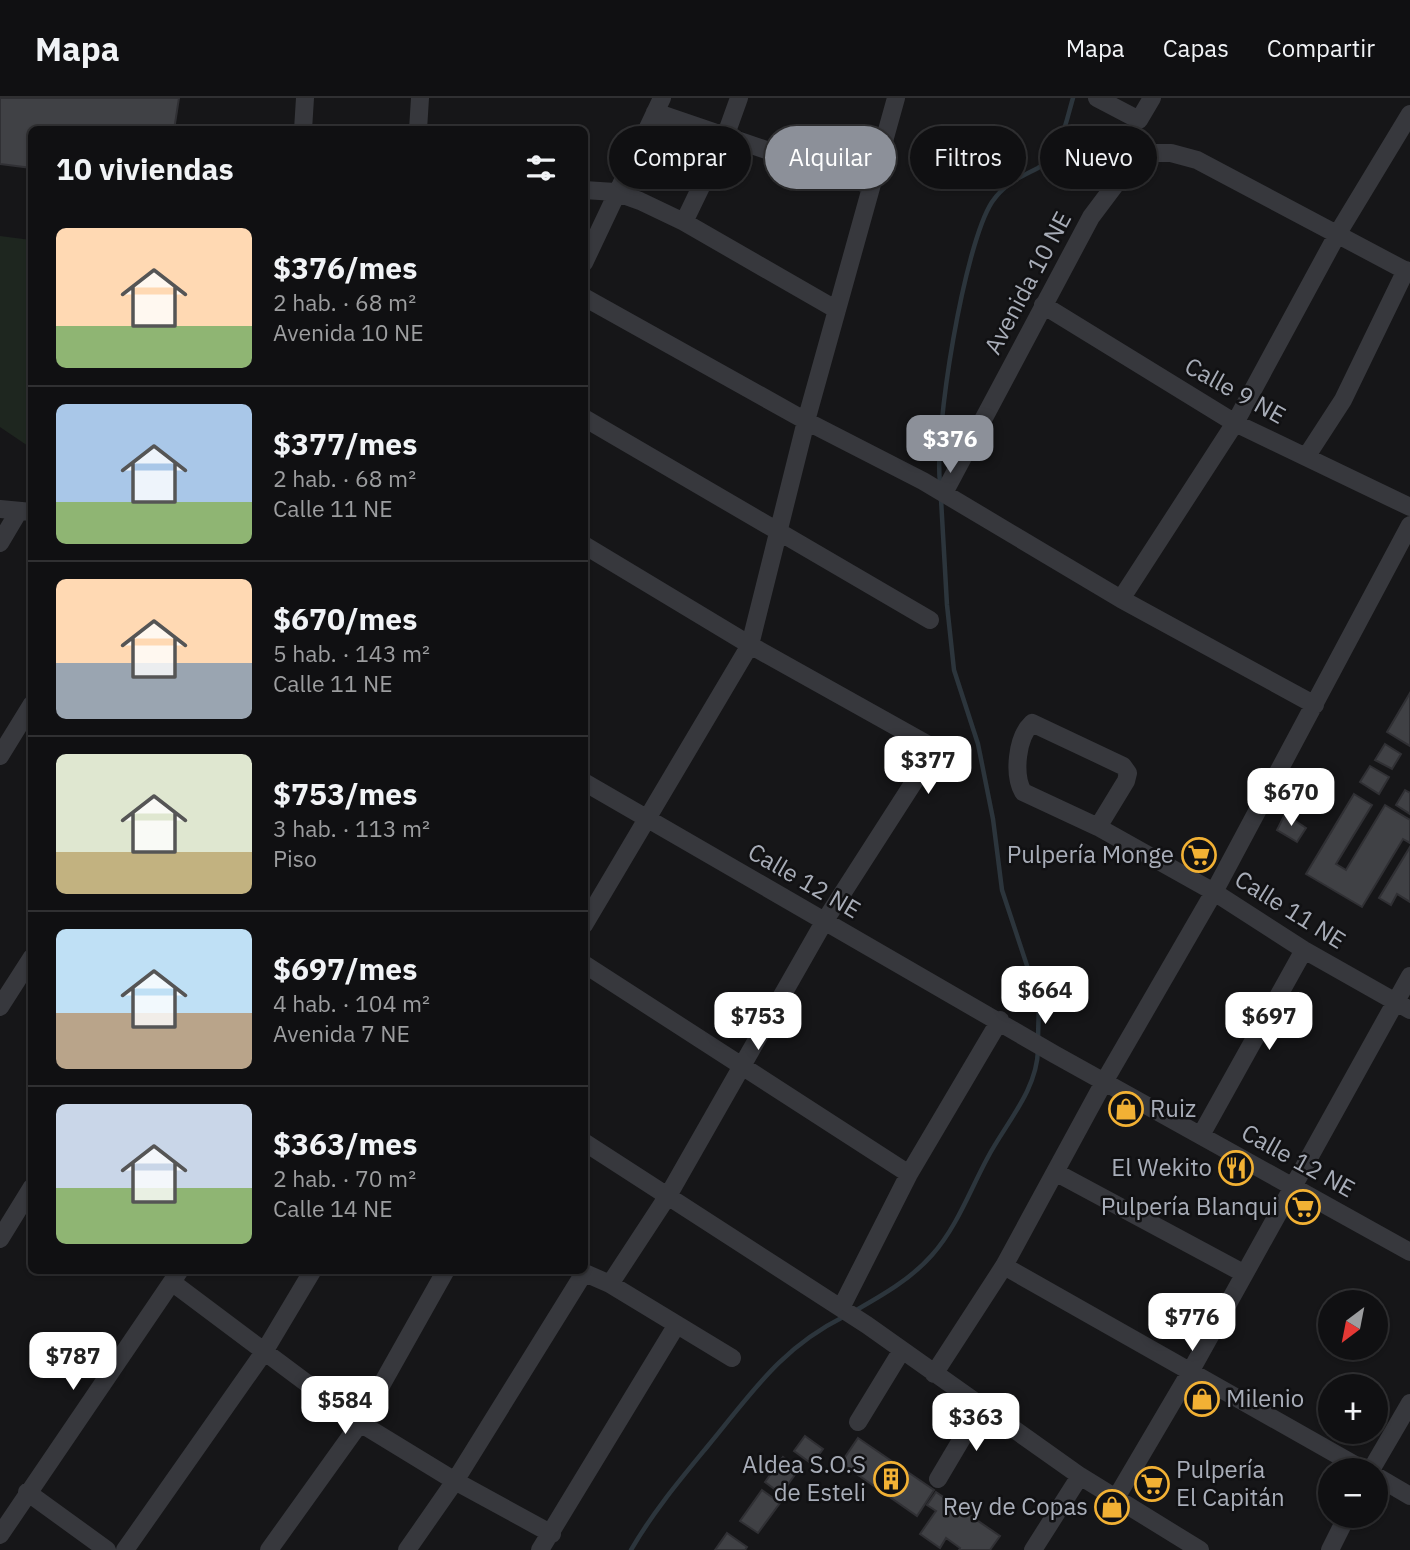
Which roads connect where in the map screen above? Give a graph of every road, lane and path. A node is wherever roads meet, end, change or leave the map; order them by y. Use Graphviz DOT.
graph roads {
  1 [pos="305,98"];
  2 [pos="420,98"];
  3 [pos="739,98"];
  4 [pos="896,98"];
  5 [pos="1097,98"];
  6 [pos="1152,98"];
  7 [pos="658,105"];
  8 [pos="1410,114"];
  9 [pos="303,126"];
  10 [pos="418,126"];
  11 [pos="702,126"];
  12 [pos="729,126"];
  13 [pos="888,126"];
  14 [pos="700,189"];
  15 [pos="869,189"];
  16 [pos="588,190"];
  17 [pos="615,192"];
  18 [pos="684,222"];
  19 [pos="1338,233"];
  20 [pos="588,254"];
  21 [pos="1408,271"];
  22 [pos="588,299"];
  23 [pos="1043,305"];
  24 [pos="837,310"];
  25 [pos="588,420"];
  26 [pos="806,421"];
  27 [pos="1235,423"];
  28 [pos="1306,457"];
  29 [pos="951,498"];
  30 [pos="1410,507"];
  31 [pos="0,509"];
  32 [pos="25,511"];
  33 [pos="1410,525"];
  34 [pos="780,532"];
  35 [pos="0,543"];
  36 [pos="588,547"];
  37 [pos="1121,600"];
  38 [pos="930,620"];
  39 [pos="750,645"];
  40 [pos="1315,705"];
  41 [pos="28,711"];
  42 [pos="0,757"];
  43 [pos="588,784"];
  44 [pos="648,819"];
  45 [pos="1098,827"];
  46 [pos="1214,892"];
  47 [pos="588,918"];
  48 [pos="824,922"];
  49 [pos="1304,950"];
  50 [pos="28,963"];
  51 [pos="588,967"];
  52 [pos="1410,976"];
  53 [pos="1403,1006"];
  54 [pos="0,1007"];
  55 [pos="1000,1020"];
  56 [pos="744,1066"];
  57 [pos="1104,1082"];
  58 [pos="1201,1135"];
  59 [pos="588,1144"];
  60 [pos="1055,1172"];
  61 [pos="908,1174"];
  62 [pos="1293,1187"];
  63 [pos="28,1194"];
  64 [pos="669,1194"];
  65 [pos="0,1239"];
  66 [pos="1410,1252"];
  67 [pos="1004,1266"];
  68 [pos="1243,1273"];
  69 [pos="311,1274"];
  70 [pos="444,1274"];
  71 [pos="580,1274"];
  72 [pos="586,1274"];
  73 [pos="177,1277"];
  74 [pos="610,1284"];
  75 [pos="844,1310"];
  76 [pos="676,1326"];
  77 [pos="902,1350"];
  78 [pos="264,1352"];
  79 [pos="732,1358"];
  80 [pos="934,1374"];
  81 [pos="1189,1374"];
  82 [pos="1410,1403"];
  83 [pos="980,1408"];
  84 [pos="858,1422"];
  85 [pos="359,1423"];
  86 [pos="1342,1458"];
  87 [pos="1378,1458"];
  88 [pos="1080,1476"];
  89 [pos="938,1479"];
  90 [pos="454,1481"];
  91 [pos="1388,1483"];
  92 [pos="27,1492"];
  93 [pos="1410,1496"];
  94 [pos="1116,1498"];
  95 [pos="1341,1528"];
  96 [pos="552,1534"];
  97 [pos="0,1535"];
  98 [pos="1196,1549"];
  99 [pos="107,1550"];
  100 [pos="125,1550"];
  101 [pos="269,1550"];
  102 [pos="407,1550"];
  103 [pos="540,1550"];
  104 [pos="1033,1550"];
  105 [pos="1329,1550"];
  1 -- 9 [label="street"];
  2 -- 10 [label="street"];
  3 -- 12 [label="street"];
  4 -- 13 [label="street"];
  5 -- 6 [label="street"];
  7 -- 11 [label="street"];
  7 -- 17 [label="street"];
  8 -- 19 [label="street"];
  14 -- 18 [label="street"];
  15 -- 24 [label="street"];
  16 -- 17 [label="street"];
  17 -- 18 [label="street"];
  17 -- 20 [label="street"];
  18 -- 24 [label="street"];
  19 -- 21 [label="street, Avenida 10 NE"];
  19 -- 23 [label="street, Avenida 10 NE"];
  19 -- 27 [label="street"];
  21 -- 28 [label="street"];
  22 -- 26 [label="street"];
  23 -- 27 [label="street, Calle 9 NE"];
  23 -- 29 [label="street, Avenida 10 NE"];
  24 -- 26 [label="street"];
  25 -- 34 [label="street"];
  26 -- 29 [label="street"];
  26 -- 34 [label="street"];
  27 -- 28 [label="street, Calle 9 NE"];
  27 -- 37 [label="street"];
  28 -- 30 [label="street, Calle 9 NE"];
  29 -- 37 [label="street"];
  31 -- 32 [label="street"];
  32 -- 35 [label="street"];
  33 -- 40 [label="street"];
  34 -- 38 [label="street"];
  34 -- 39 [label="street"];
  36 -- 39 [label="street"];
  37 -- 40 [label="street"];
  39 -- 44 [label="street"];
  39 -- 48 [label="street"];
  40 -- 46 [label="street"];
  41 -- 42 [label="street"];
  43 -- 44 [label="street, Calle 12 NE"];
  44 -- 47 [label="street"];
  44 -- 48 [label="street, Calle 12 NE"];
  45 -- 45 [label="street, Calle 11 NE"];
  45 -- 46 [label="street, Calle 11 NE"];
  46 -- 49 [label="street, Calle 11 NE"];
  46 -- 57 [label="street"];
  48 -- 55 [label="street, Calle 12 NE"];
  48 -- 56 [label="street"];
  49 -- 53 [label="street, Calle 11 NE"];
  49 -- 58 [label="street"];
  50 -- 54 [label="street"];
  51 -- 56 [label="street"];
  52 -- 53 [label="street"];
  53 -- 62 [label="street"];
  55 -- 57 [label="street, Calle 12 NE"];
  55 -- 61 [label="street"];
  56 -- 61 [label="street"];
  56 -- 64 [label="street"];
  57 -- 58 [label="street, Calle 12 NE"];
  57 -- 60 [label="street"];
  58 -- 62 [label="street, Calle 12 NE"];
  59 -- 64 [label="street"];
  60 -- 67 [label="street"];
  60 -- 68 [label="street"];
  61 -- 75 [label="street"];
  62 -- 66 [label="street, Calle 12 NE"];
  62 -- 68 [label="street"];
  63 -- 65 [label="street"];
  64 -- 74 [label="street"];
  64 -- 75 [label="street"];
  67 -- 80 [label="street"];
  67 -- 81 [label="street"];
  68 -- 81 [label="street"];
  69 -- 78 [label="street"];
  70 -- 85 [label="street"];
  71 -- 90 [label="street"];
  72 -- 74 [label="street"];
  73 -- 78 [label="street"];
  73 -- 92 [label="street"];
  74 -- 76 [label="street"];
  75 -- 77 [label="street"];
  76 -- 79 [label="street"];
  76 -- 96 [label="street"];
  77 -- 80 [label="street"];
  77 -- 84 [label="street"];
  78 -- 85 [label="street"];
  78 -- 100 [label="street"];
  80 -- 83 [label="street"];
  81 -- 86 [label="street"];
  81 -- 94 [label="street"];
  82 -- 87 [label="street"];
  83 -- 88 [label="street"];
  83 -- 89 [label="street"];
  85 -- 90 [label="street"];
  85 -- 101 [label="street"];
  88 -- 94 [label="street"];
  88 -- 104 [label="street"];
  90 -- 96 [label="street"];
  90 -- 102 [label="street"];
  91 -- 93 [label="street"];
  92 -- 97 [label="street"];
  92 -- 99 [label="street"];
  94 -- 98 [label="street"];
  95 -- 105 [label="street"];
  96 -- 103 [label="street"];
}
